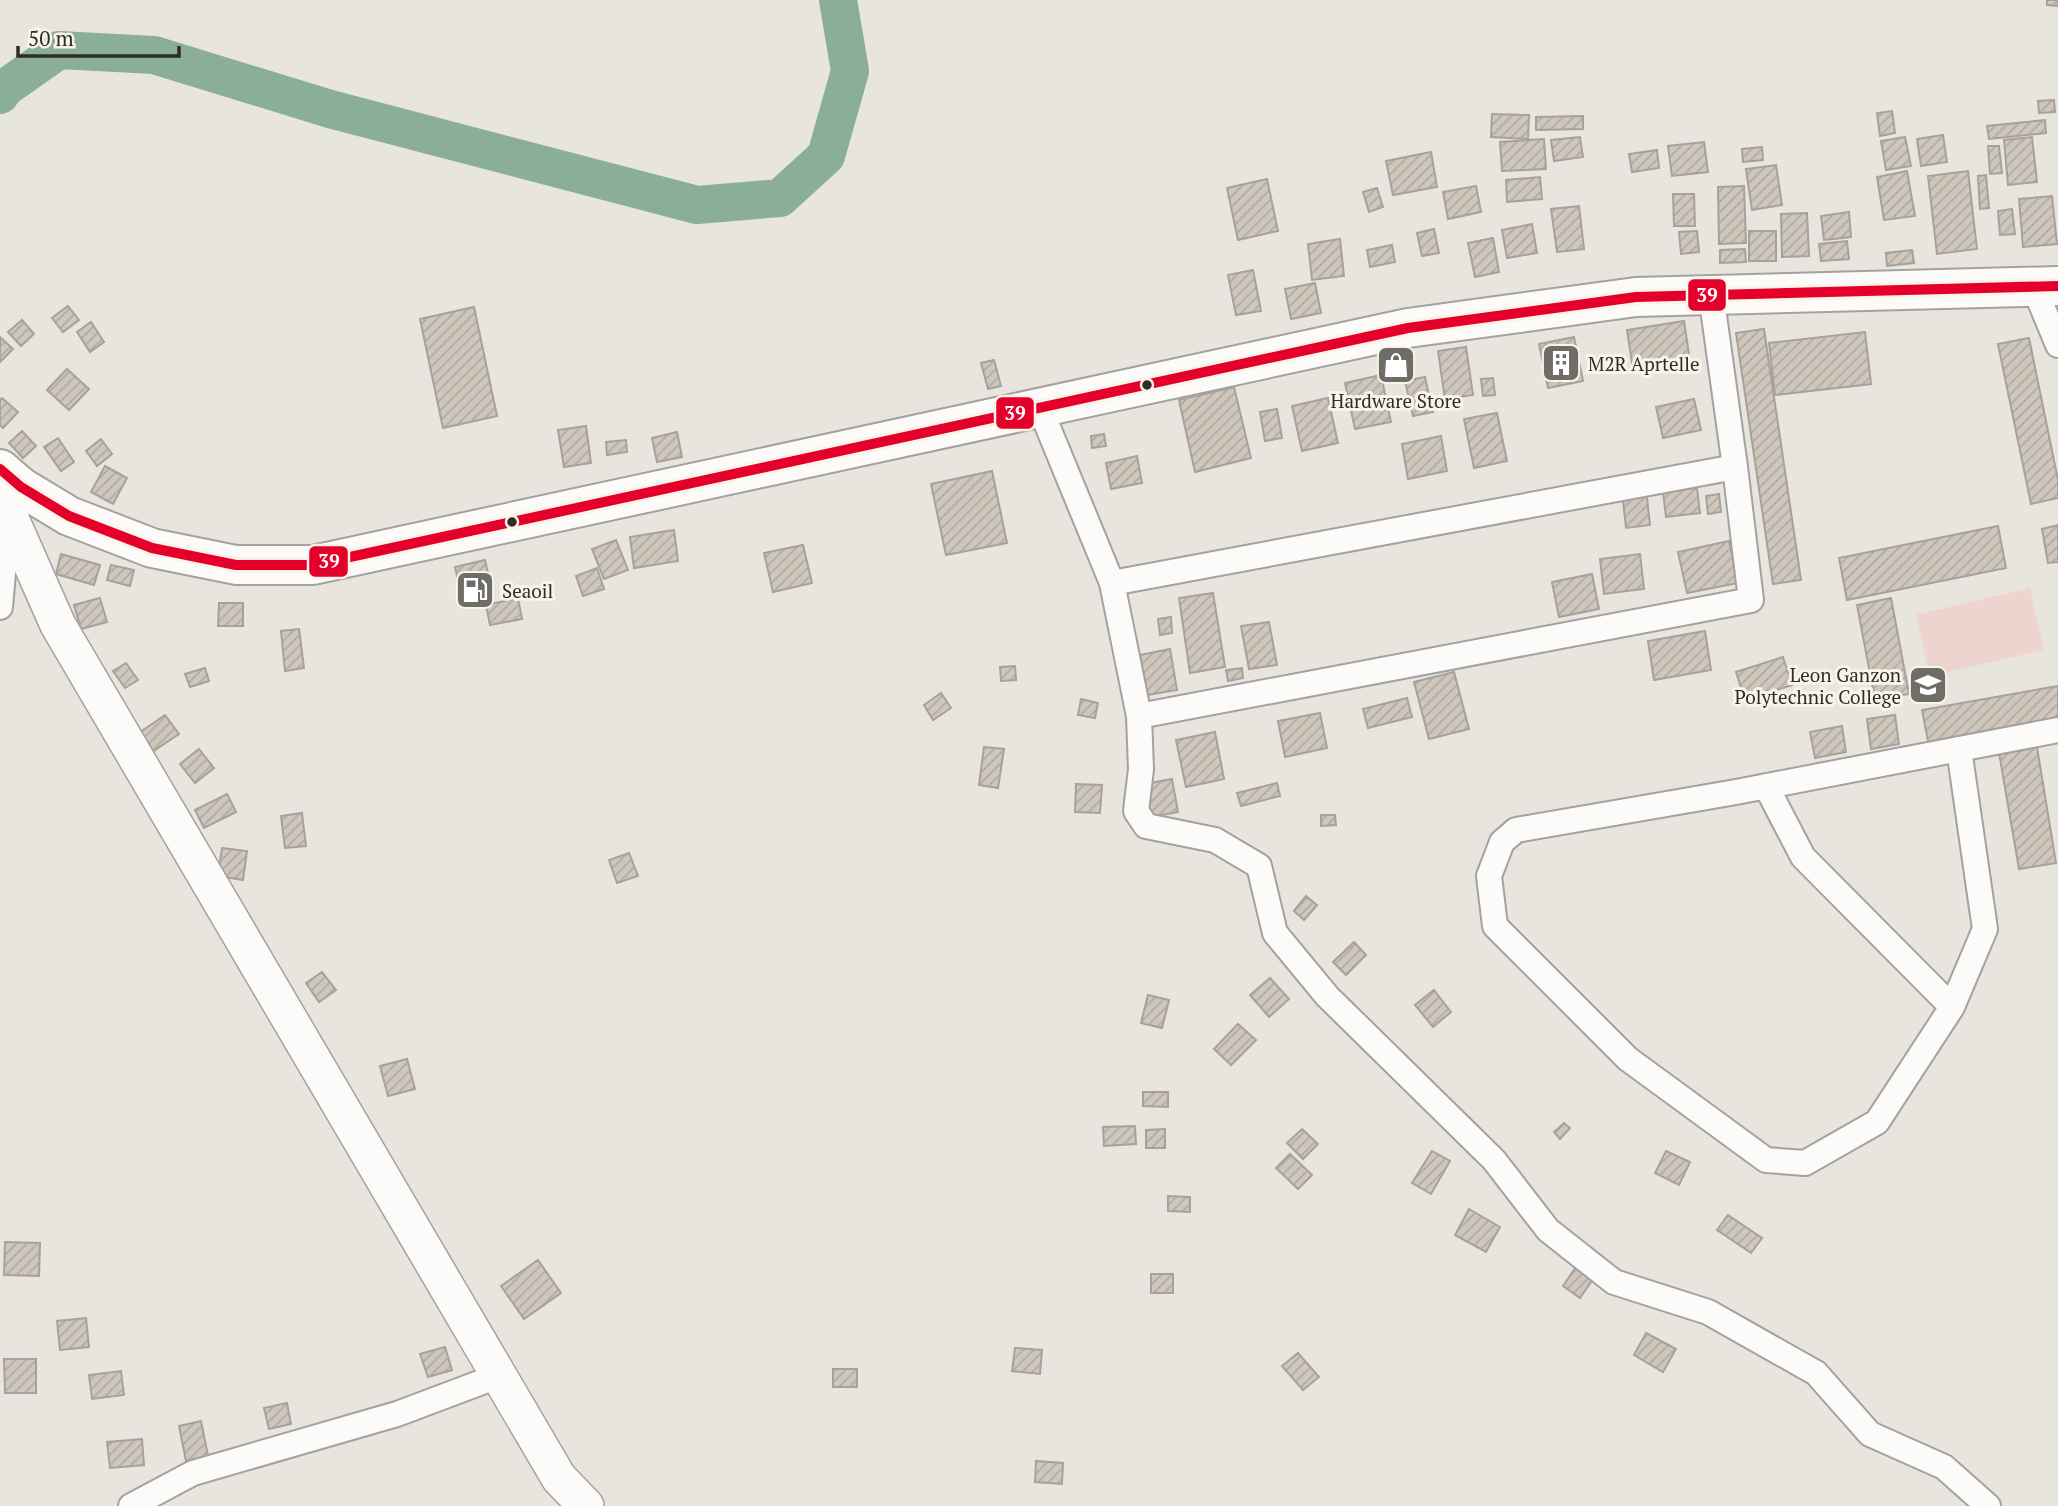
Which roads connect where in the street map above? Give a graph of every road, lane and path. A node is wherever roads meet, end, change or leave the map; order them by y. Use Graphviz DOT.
graph roads {
  1 [pos="2046,286"];
  2 [pos="1712,294"];
  3 [pos="2058,345"];
  4 [pos="1040,408"];
  5 [pos="1735,467"];
  6 [pos="10,490"];
  7 [pos="1112,583"];
  8 [pos="0,607"];
  9 [pos="1139,716"];
  10 [pos="2058,730"];
  11 [pos="1959,749"];
  12 [pos="1766,786"];
  13 [pos="1952,1007"];
  14 [pos="497,1372"];
  15 [pos="131,1506"];
  16 [pos="586,1506"];
  17 [pos="1988,1506"];
  1 -- 2 [label="main road"];
  1 -- 3 [label="street"];
  2 -- 4 [label="main road"];
  2 -- 5 [label="street"];
  4 -- 6 [label="main road"];
  4 -- 7 [label="street"];
  5 -- 7 [label="street"];
  5 -- 9 [label="street"];
  6 -- 8 [label="street"];
  6 -- 14 [label="street"];
  7 -- 9 [label="street"];
  9 -- 17 [label="street"];
  10 -- 11 [label="street"];
  11 -- 12 [label="street"];
  11 -- 13 [label="street"];
  12 -- 13 [label="street"];
  12 -- 13 [label="street"];
  14 -- 15 [label="street"];
  14 -- 16 [label="street"];
}
